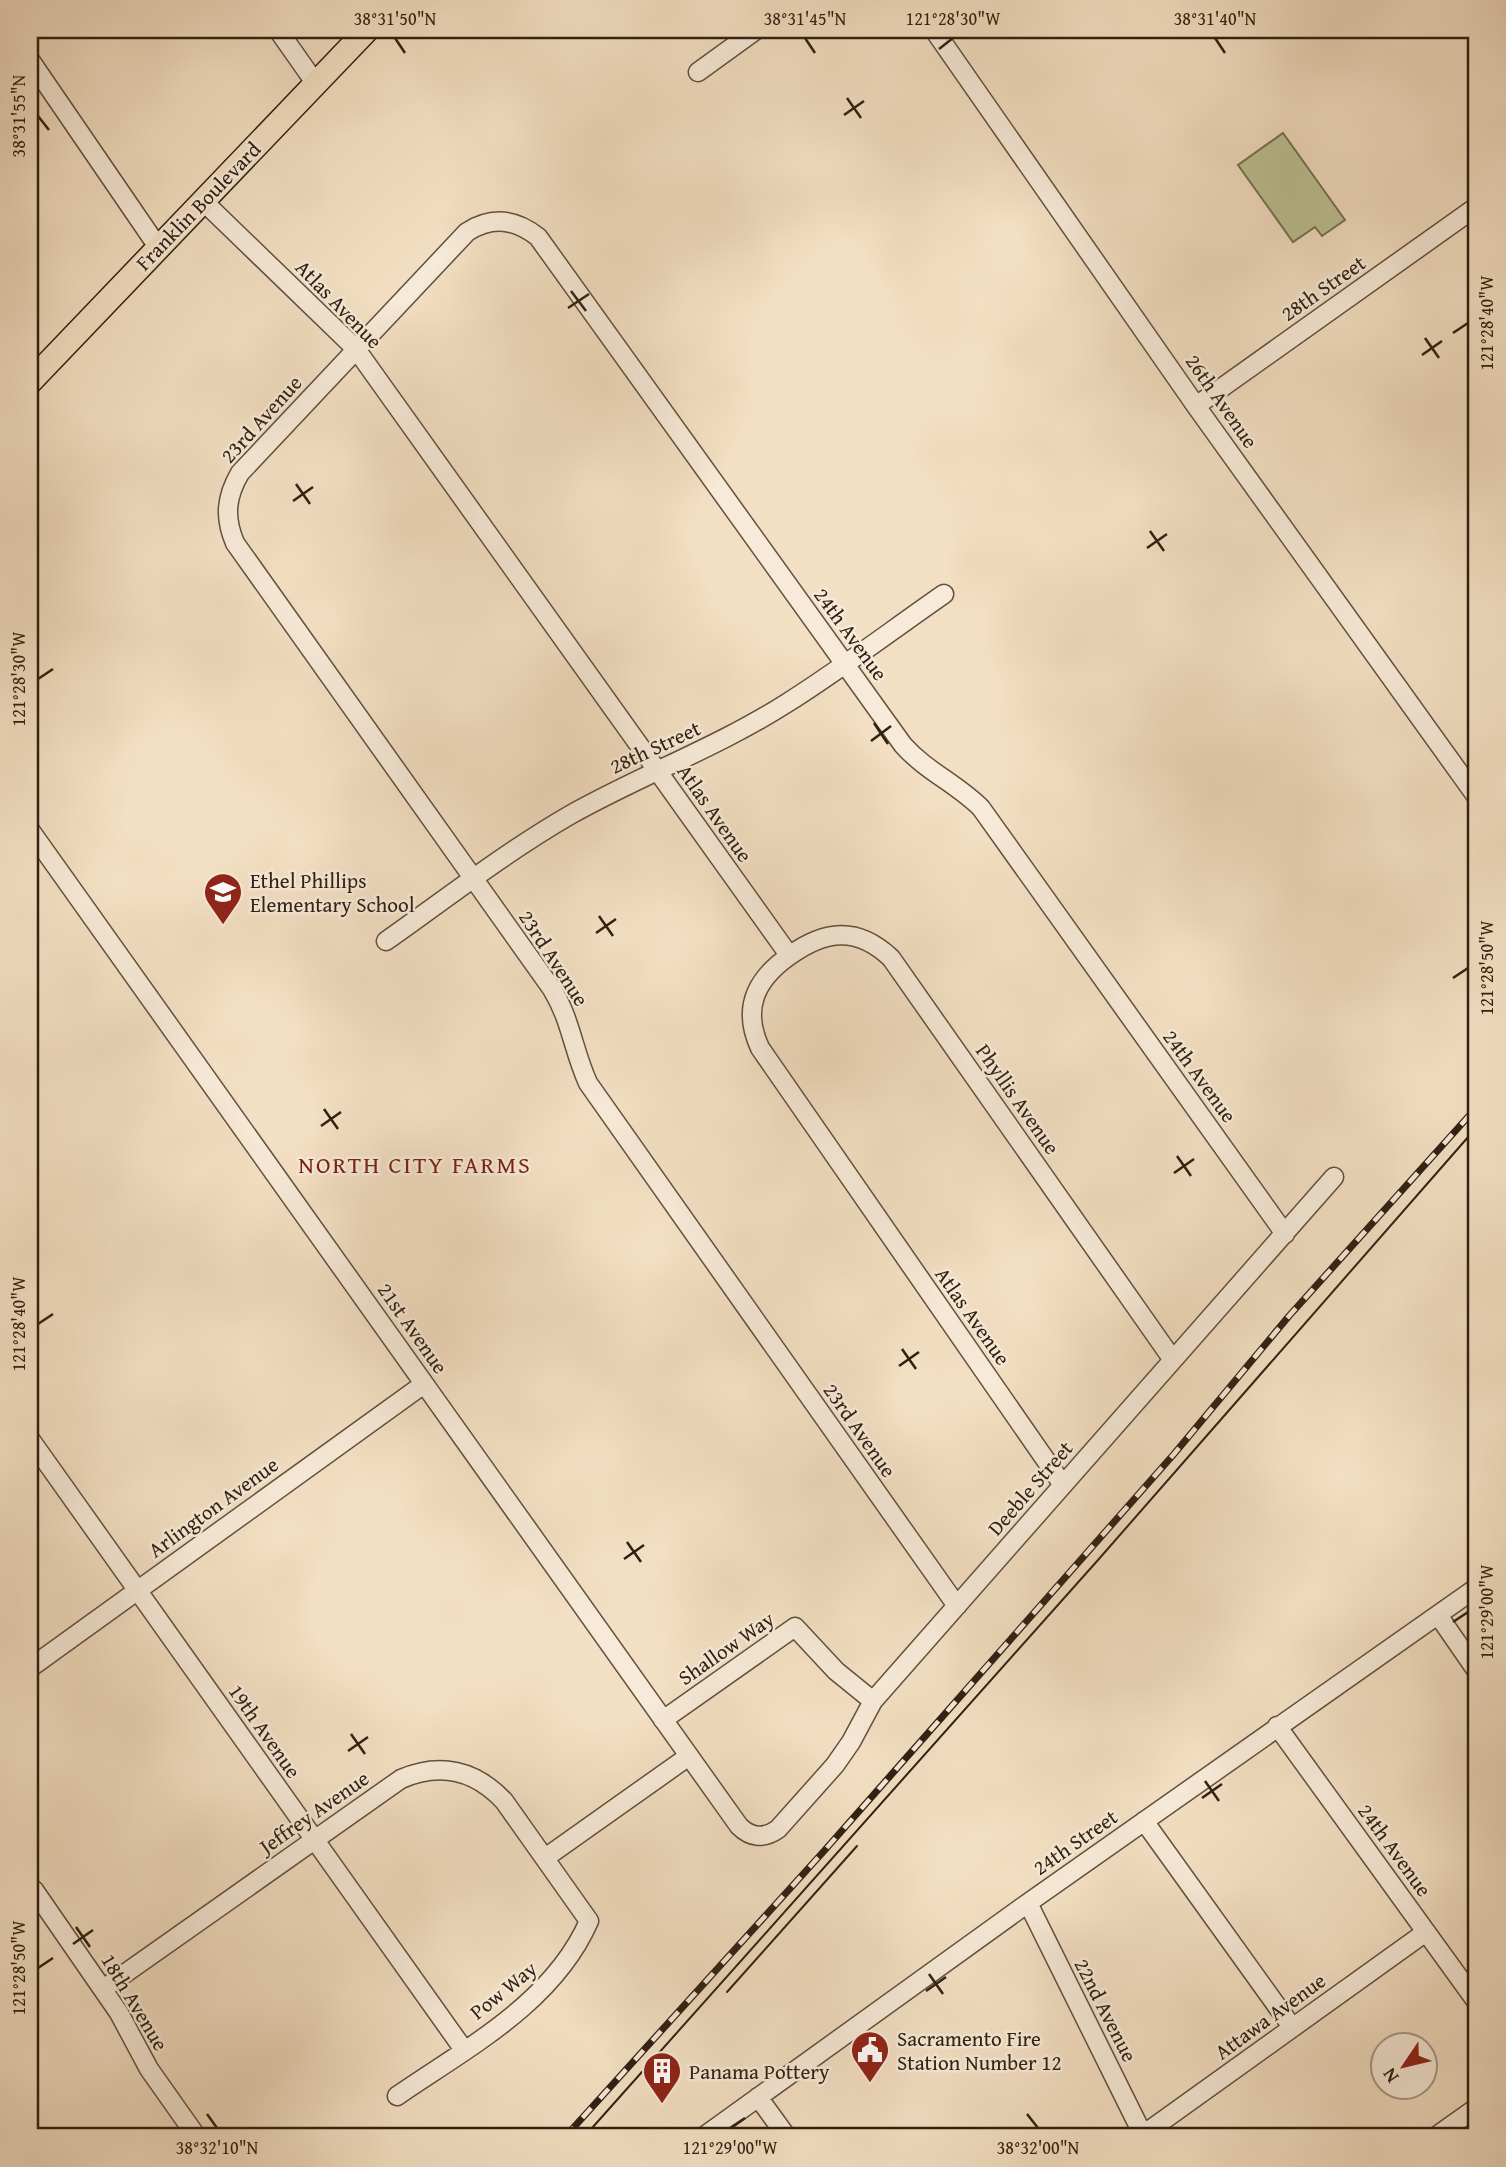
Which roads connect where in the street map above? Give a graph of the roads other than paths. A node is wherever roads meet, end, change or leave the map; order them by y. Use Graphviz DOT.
graph roads {
  1 [pos="278,30"];
  2 [pos="367,30"];
  3 [pos="755,30"];
  4 [pos="934,30"];
  5 [pos="30,60"];
  6 [pos="698,72"];
  7 [pos="316,83"];
  8 [pos="203,201"];
  9 [pos="1476,207"];
  10 [pos="158,247"];
  11 [pos="356,349"];
  12 [pos="30,382"];
  13 [pos="1196,405"];
  14 [pos="944,594"];
  15 [pos="845,664"];
  16 [pos="657,771"];
  17 [pos="1476,796"];
  18 [pos="30,830"];
  19 [pos="474,879"];
  20 [pos="386,941"];
  21 [pos="789,956"];
  22 [pos="1334,1177"];
  23 [pos="1285,1234"];
  24 [pos="1173,1360"];
  25 [pos="424,1384"];
  26 [pos="30,1439"];
  27 [pos="1063,1485"];
  28 [pos="1476,1588"];
  29 [pos="137,1590"];
  30 [pos="957,1606"];
  31 [pos="1438,1615"];
  32 [pos="30,1668"];
  33 [pos="1476,1670"];
  34 [pos="873,1701"];
  35 [pos="663,1720"];
  36 [pos="1277,1726"];
  37 [pos="689,1756"];
  38 [pos="1144,1821"];
  39 [pos="769,1835"];
  40 [pos="314,1840"];
  41 [pos="545,1858"];
  42 [pos="32,1891"];
  43 [pos="1028,1903"];
  44 [pos="1426,1932"];
  45 [pos="103,1989"];
  46 [pos="1476,2001"];
  47 [pos="1292,2027"];
  48 [pos="464,2050"];
  49 [pos="397,2096"];
  50 [pos="758,2097"];
  51 [pos="1476,2108"];
  52 [pos="197,2137"];
  53 [pos="703,2137"];
  54 [pos="788,2137"];
  55 [pos="1142,2137"];
  56 [pos="1436,2137"];
  1 -- 7 [label="street"];
  2 -- 7 [label="main road, Franklin Boulevard"];
  3 -- 6 [label="street"];
  4 -- 13 [label="street, 26th Avenue"];
  5 -- 10 [label="street"];
  7 -- 8 [label="main road, Franklin Boulevard"];
  8 -- 10 [label="main road, Franklin Boulevard"];
  8 -- 11 [label="street, Atlas Avenue"];
  9 -- 13 [label="street, 28th Street"];
  10 -- 12 [label="main road, Franklin Boulevard"];
  11 -- 15 [label="street, 24th Avenue"];
  11 -- 16 [label="street, Atlas Avenue"];
  11 -- 19 [label="street, 23rd Avenue"];
  13 -- 17 [label="street, 26th Avenue"];
  14 -- 15 [label="street, 28th Street"];
  15 -- 16 [label="street, 28th Street"];
  15 -- 23 [label="street, 24th Avenue"];
  16 -- 19 [label="street, 28th Street"];
  16 -- 21 [label="street, Atlas Avenue"];
  18 -- 25 [label="street, 21st Avenue"];
  19 -- 20 [label="street, 28th Street"];
  19 -- 30 [label="street, 23rd Avenue"];
  21 -- 24 [label="street, Phyllis Avenue"];
  21 -- 27 [label="street, Atlas Avenue"];
  22 -- 23 [label="street, Deeble Street"];
  23 -- 24 [label="street, Deeble Street"];
  24 -- 27 [label="street, Deeble Street"];
  25 -- 29 [label="street, Arlington Avenue"];
  25 -- 35 [label="street, 21st Avenue"];
  26 -- 29 [label="street, 19th Avenue"];
  27 -- 30 [label="street, Deeble Street"];
  28 -- 31 [label="street, 24th Street"];
  29 -- 32 [label="street, Arlington Avenue"];
  29 -- 40 [label="street, 19th Avenue"];
  30 -- 34 [label="street, Deeble Street"];
  31 -- 33 [label="street"];
  31 -- 36 [label="street, 24th Street"];
  34 -- 35 [label="street, Shallow Way"];
  34 -- 39 [label="street, Deeble Street"];
  35 -- 37 [label="street, 21st Avenue"];
  36 -- 38 [label="street, 24th Street"];
  36 -- 44 [label="street, 24th Avenue"];
  37 -- 39 [label="street, 21st Avenue"];
  37 -- 41 [label="street"];
  38 -- 43 [label="street, 24th Street"];
  38 -- 47 [label="street"];
  40 -- 41 [label="street, Jeffrey Avenue"];
  40 -- 45 [label="street, Jeffrey Avenue"];
  40 -- 48 [label="street, 19th Avenue"];
  41 -- 48 [label="street, Pow Way"];
  42 -- 45 [label="street, 18th Avenue"];
  43 -- 50 [label="street, 24th Street"];
  43 -- 55 [label="street, 22nd Avenue"];
  44 -- 46 [label="street, 24th Avenue"];
  44 -- 47 [label="street, Attawa Avenue"];
  45 -- 52 [label="street, 18th Avenue"];
  47 -- 55 [label="street, Attawa Avenue"];
  48 -- 49 [label="street, Pow Way"];
  50 -- 53 [label="street, 24th Street"];
  50 -- 54 [label="street"];
  51 -- 56 [label="street"];
}
